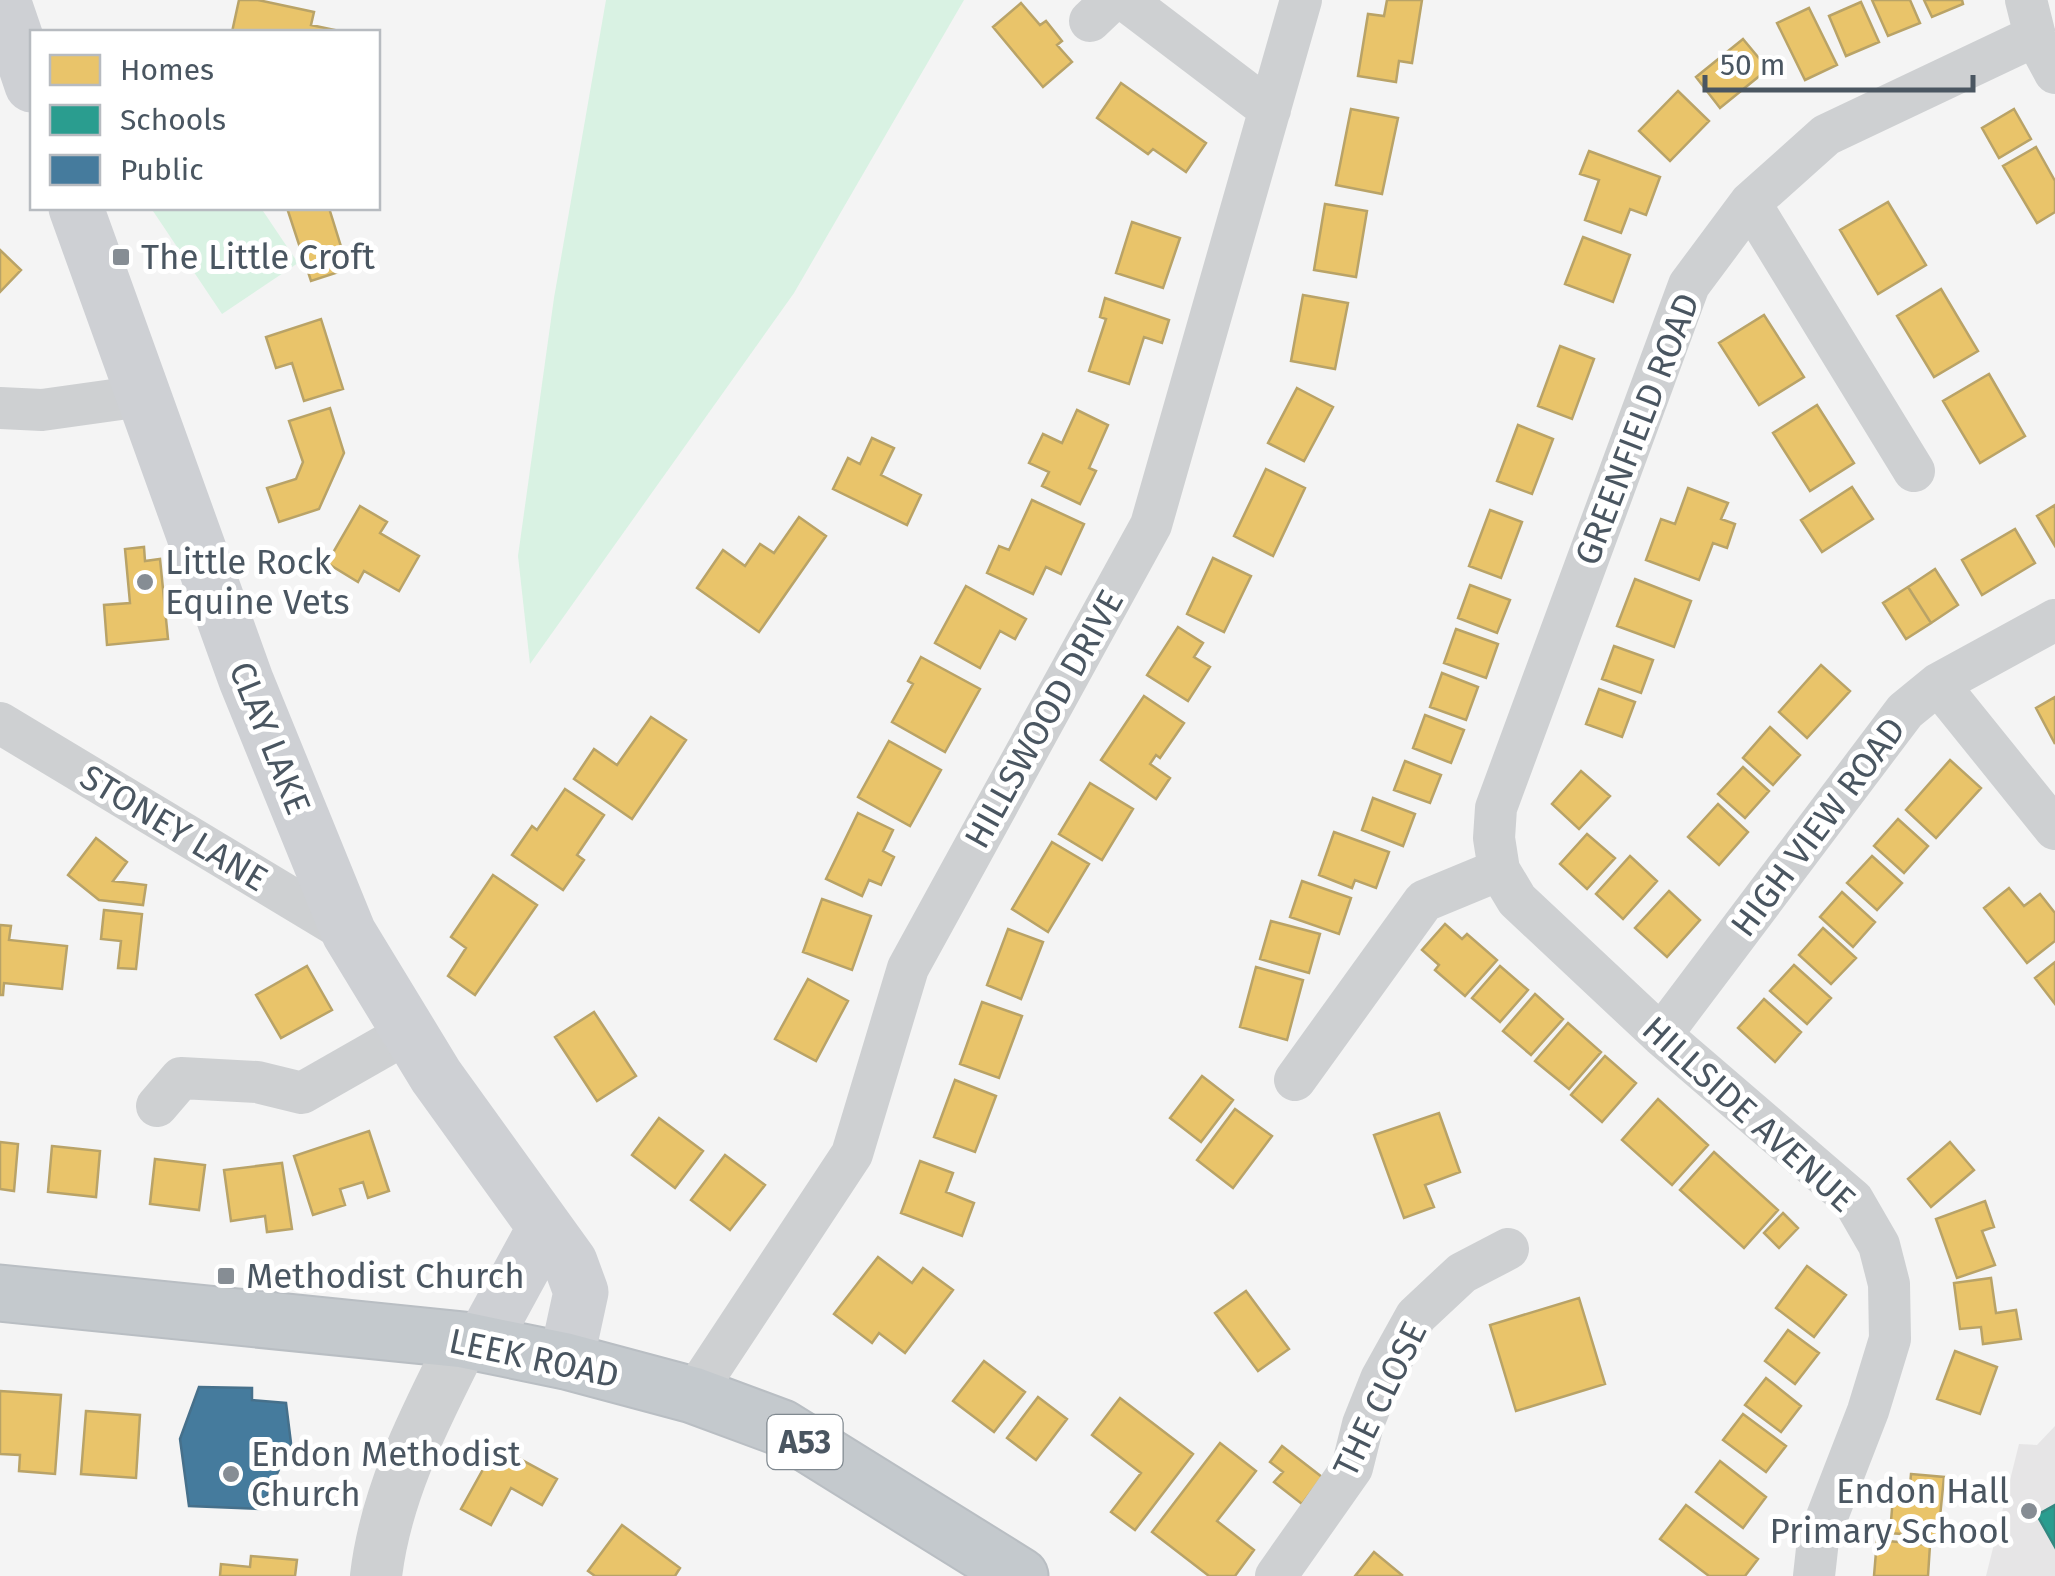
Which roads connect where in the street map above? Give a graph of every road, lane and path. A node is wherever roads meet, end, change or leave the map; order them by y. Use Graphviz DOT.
graph roads {
  1 [pos="3,0"];
  2 [pos="1301,0"];
  3 [pos="1109,7"];
  4 [pos="2030,18"];
  5 [pos="2055,73"];
  6 [pos="30,79"];
  7 [pos="1270,110"];
  8 [pos="1750,203"];
  9 [pos="77,210"];
  10 [pos="142,396"];
  11 [pos="0,408"];
  12 [pos="1918,474"];
  13 [pos="2055,620"];
  14 [pos="1938,684"];
  15 [pos="0,723"];
  16 [pos="2055,829"];
  17 [pos="1499,870"];
  18 [pos="348,933"];
  19 [pos="409,1032"];
  20 [pos="1662,1036"];
  21 [pos="1295,1080"];
  22 [pos="157,1106"];
  23 [pos="544,1228"];
  24 [pos="1508,1249"];
  25 [pos="0,1294"];
  26 [pos="473,1342"];
  27 [pos="566,1361"];
  28 [pos="693,1395"];
  29 [pos="376,1576"];
  30 [pos="1020,1576"];
  31 [pos="1276,1576"];
  32 [pos="1814,1576"];
  1 -- 6 [label="main road"];
  2 -- 7 [label="street, HILLSWOOD DRIVE"];
  3 -- 7 [label="street"];
  4 -- 5 [label="street"];
  4 -- 8 [label="street, GREENFIELD ROAD"];
  7 -- 28 [label="street, HILLSWOOD DRIVE"];
  8 -- 12 [label="street"];
  8 -- 17 [label="street, GREENFIELD ROAD"];
  9 -- 10 [label="main road, CLAY LAKE"];
  10 -- 11 [label="street"];
  10 -- 18 [label="main road, CLAY LAKE"];
  13 -- 14 [label="street, HIGH VIEW ROAD"];
  14 -- 16 [label="street"];
  14 -- 20 [label="street, HIGH VIEW ROAD"];
  15 -- 18 [label="street, STONEY LANE"];
  17 -- 20 [label="street, HILLSIDE AVENUE"];
  17 -- 21 [label="street"];
  18 -- 19 [label="main road, CLAY LAKE"];
  19 -- 22 [label="street"];
  19 -- 23 [label="main road, CLAY LAKE"];
  20 -- 32 [label="street, HILLSIDE AVENUE"];
  23 -- 26 [label="main road"];
  23 -- 27 [label="main road, CLAY LAKE"];
  24 -- 31 [label="street, THE CLOSE"];
  25 -- 26 [label="highway, LEEK ROAD / A53"];
  26 -- 27 [label="highway, LEEK ROAD / A53"];
  26 -- 29 [label="street"];
  27 -- 28 [label="highway, LEEK ROAD / A53"];
  28 -- 30 [label="highway, LEEK ROAD / A53"];
}
